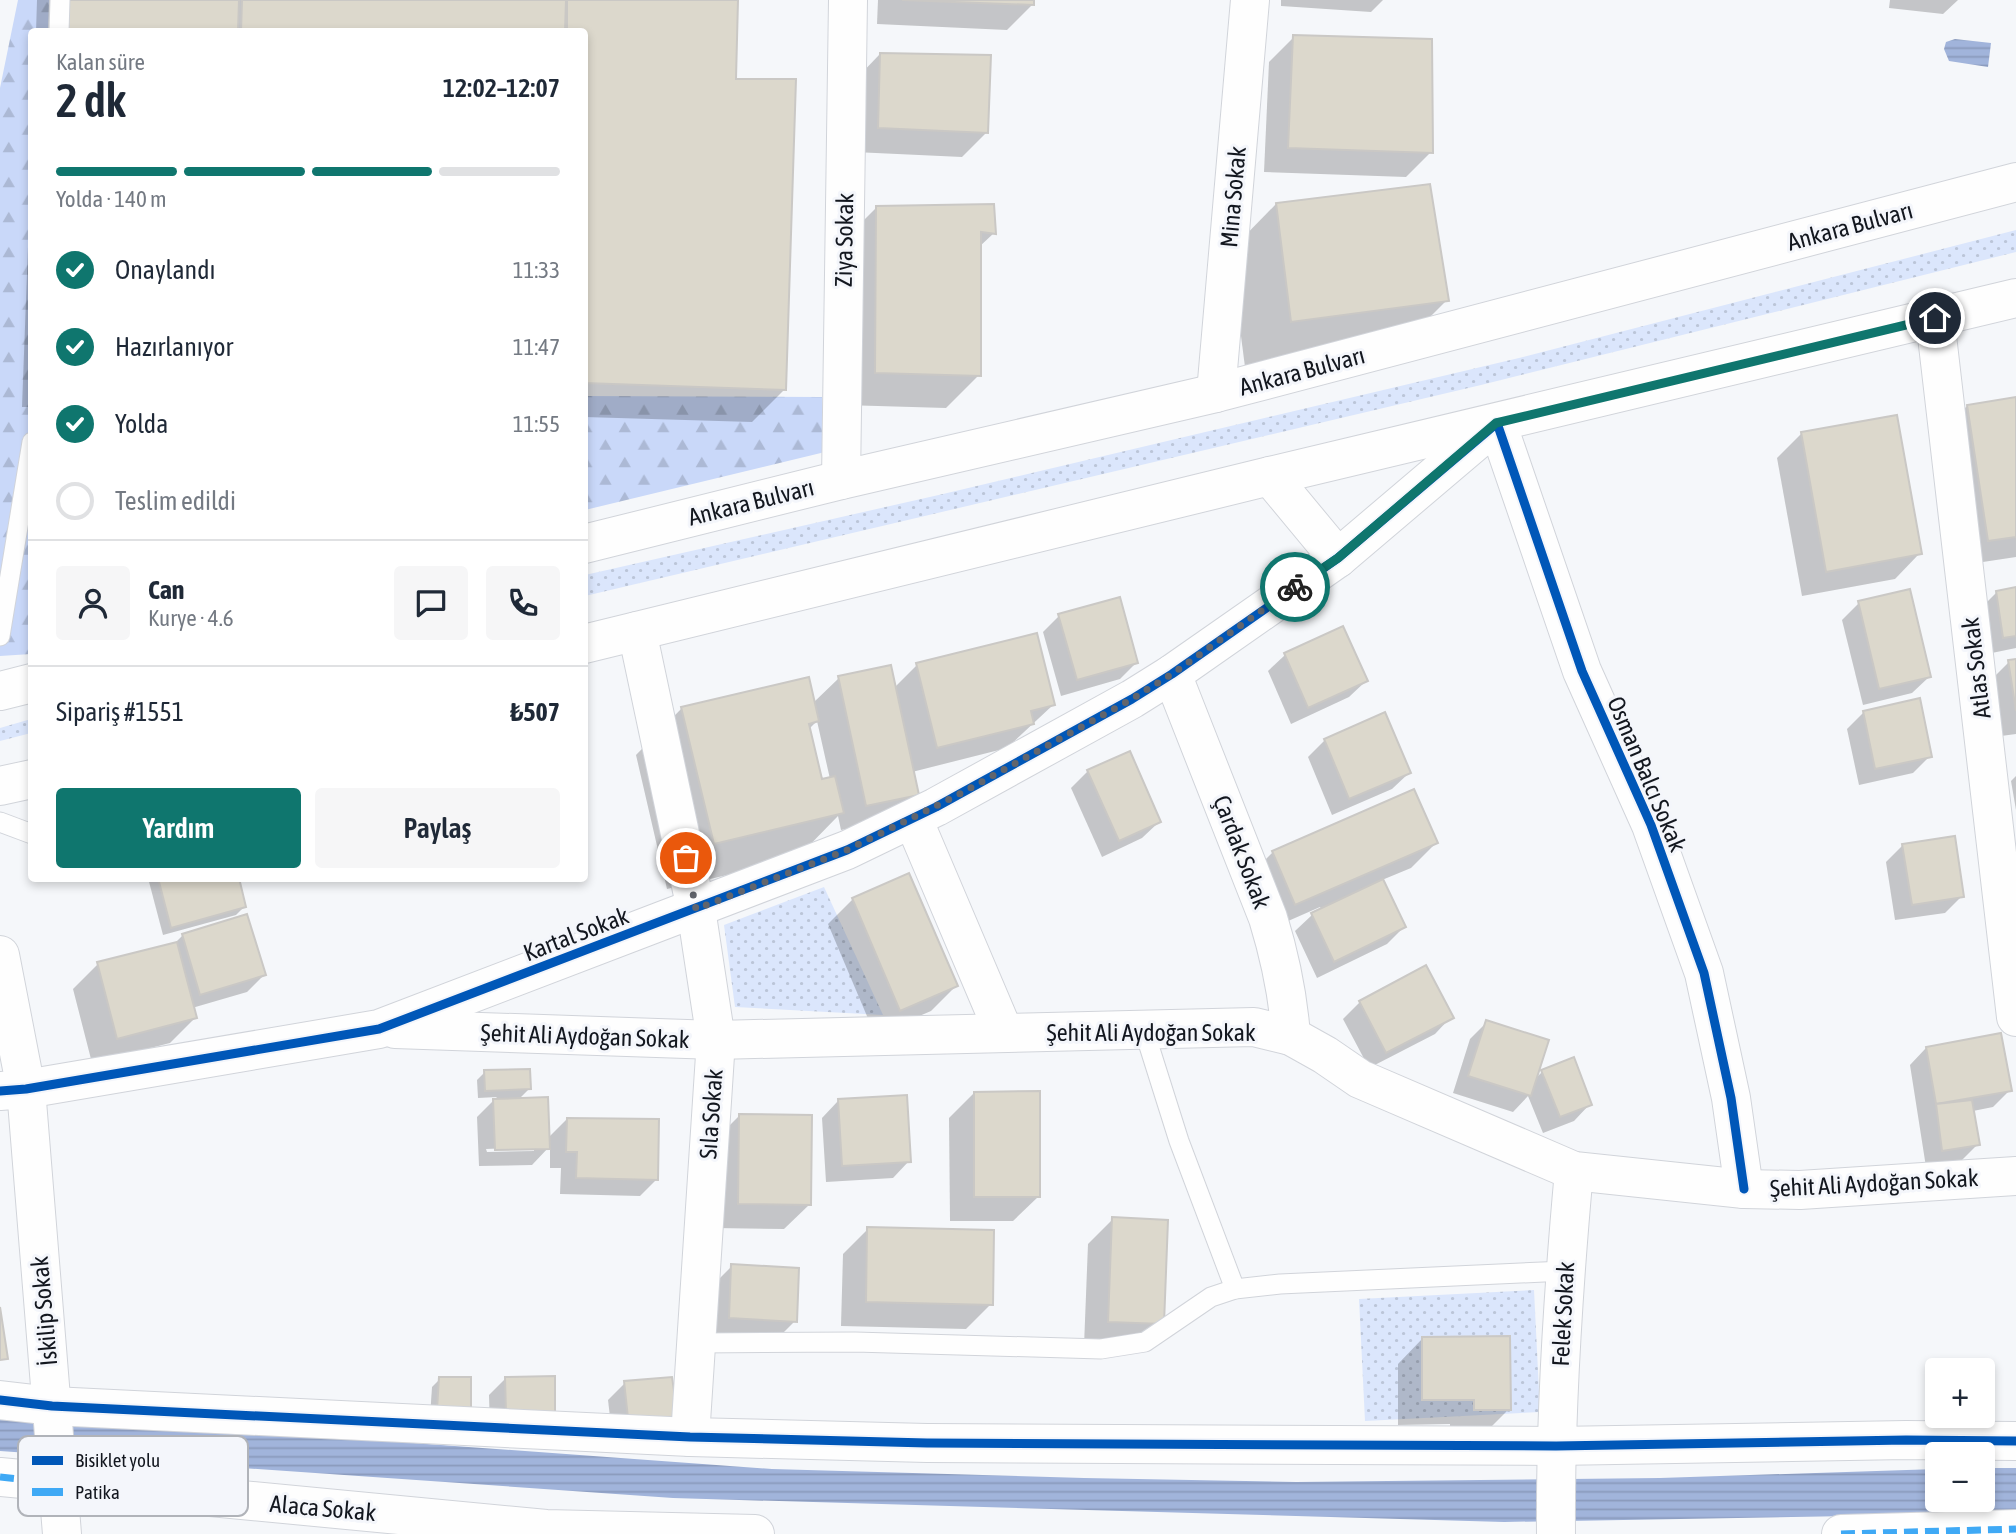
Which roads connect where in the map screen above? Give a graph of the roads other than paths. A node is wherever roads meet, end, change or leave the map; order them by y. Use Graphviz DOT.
graph roads {
  1 [pos="60,0"];
  2 [pos="848,0"];
  3 [pos="1250,0"];
  4 [pos="59,28"];
  5 [pos="2016,182"];
  6 [pos="2016,298"];
  7 [pos="1935,318"];
  8 [pos="1216,393"];
  9 [pos="1496,423"];
  10 [pos="28,466"];
  11 [pos="1270,476"];
  12 [pos="841,480"];
  13 [pos="588,543"];
  14 [pos="1338,558"];
  15 [pos="637,631"];
  16 [pos="0,636"];
  17 [pos="588,643"];
  18 [pos="1172,674"];
  19 [pos="28,684"];
  20 [pos="0,691"];
  21 [pos="28,780"];
  22 [pos="0,786"];
  23 [pos="913,818"];
  24 [pos="0,822"];
  25 [pos="28,832"];
  26 [pos="696,909"];
  27 [pos="0,955"];
  28 [pos="2016,1017"];
  29 [pos="379,1029"];
  30 [pos="1144,1030"];
  31 [pos="1004,1033"];
  32 [pos="1292,1037"];
  33 [pos="716,1040"];
  34 [pos="13,1090"];
  35 [pos="1574,1171"];
  36 [pos="2016,1176"];
  37 [pos="1744,1188"];
  38 [pos="1565,1271"];
  39 [pos="1235,1289"];
  40 [pos="696,1343"];
  41 [pos="0,1401"];
  42 [pos="52,1409"];
  43 [pos="54,1436"];
  44 [pos="690,1437"];
  45 [pos="2016,1441"];
  46 [pos="1556,1452"];
  47 [pos="18,1476"];
  48 [pos="0,1477"];
  49 [pos="248,1496"];
  50 [pos="61,1516"];
  51 [pos="2016,1529"];
  52 [pos="545,1531"];
  53 [pos="682,1533"];
  54 [pos="62,1534"];
  55 [pos="755,1534"];
  56 [pos="1556,1534"];
  57 [pos="1841,1534"];
  1 -- 4 [label="lane"];
  2 -- 12 [label="street, Ziya Sokak"];
  3 -- 8 [label="street, Mina Sokak"];
  5 -- 8 [label="street, Ankara Bulvarı"];
  6 -- 7 [label="street"];
  7 -- 9 [label="street"];
  7 -- 28 [label="street, Atlas Sokak"];
  8 -- 12 [label="street, Ankara Bulvarı"];
  9 -- 11 [label="street"];
  9 -- 14 [label="street, Kartal Sokak"];
  9 -- 37 [label="street, Osman Balcı Sokak"];
  10 -- 16 [label="lane"];
  11 -- 14 [label="street"];
  11 -- 15 [label="street"];
  12 -- 13 [label="street, Ankara Bulvarı"];
  14 -- 18 [label="street, Kartal Sokak"];
  15 -- 17 [label="street"];
  15 -- 26 [label="street, Sıla Sokak"];
  18 -- 23 [label="street, Kartal Sokak"];
  18 -- 32 [label="street, Çardak Sokak"];
  19 -- 20 [label="street"];
  21 -- 22 [label="street"];
  23 -- 26 [label="street, Kartal Sokak"];
  23 -- 31 [label="street"];
  24 -- 25 [label="lane"];
  26 -- 29 [label="street, Kartal Sokak"];
  26 -- 33 [label="street, Sıla Sokak"];
  27 -- 34 [label="street, İskilip Sokak"];
  29 -- 33 [label="street, Şehit Ali Aydoğan Sokak"];
  29 -- 34 [label="street, Kartal Sokak"];
  30 -- 31 [label="street, Şehit Ali Aydoğan Sokak"];
  30 -- 32 [label="street, Şehit Ali Aydoğan Sokak"];
  30 -- 39 [label="lane"];
  31 -- 33 [label="street, Şehit Ali Aydoğan Sokak"];
  32 -- 35 [label="street, Şehit Ali Aydoğan Sokak"];
  33 -- 40 [label="street, Sıla Sokak"];
  34 -- 42 [label="street, İskilip Sokak"];
  35 -- 37 [label="street, Şehit Ali Aydoğan Sokak"];
  35 -- 38 [label="street, Felek Sokak"];
  36 -- 37 [label="street, Şehit Ali Aydoğan Sokak"];
  38 -- 39 [label="lane"];
  38 -- 46 [label="street, Felek Sokak"];
  39 -- 40 [label="lane"];
  40 -- 44 [label="street, Sıla Sokak"];
  41 -- 42 [label="street"];
  42 -- 43 [label="street, İskilip Sokak"];
  42 -- 44 [label="street"];
  44 -- 46 [label="street"];
  45 -- 46 [label="street"];
  46 -- 56 [label="street, Felek Sokak"];
  47 -- 48 [label="street, Alaca Sokak"];
  49 -- 52 [label="street, Alaca Sokak"];
  50 -- 54 [label="street, İskilip Sokak"];
  51 -- 57 [label="street"];
  52 -- 53 [label="street, Alaca Sokak"];
  53 -- 55 [label="street, Alaca Sokak"];
}
